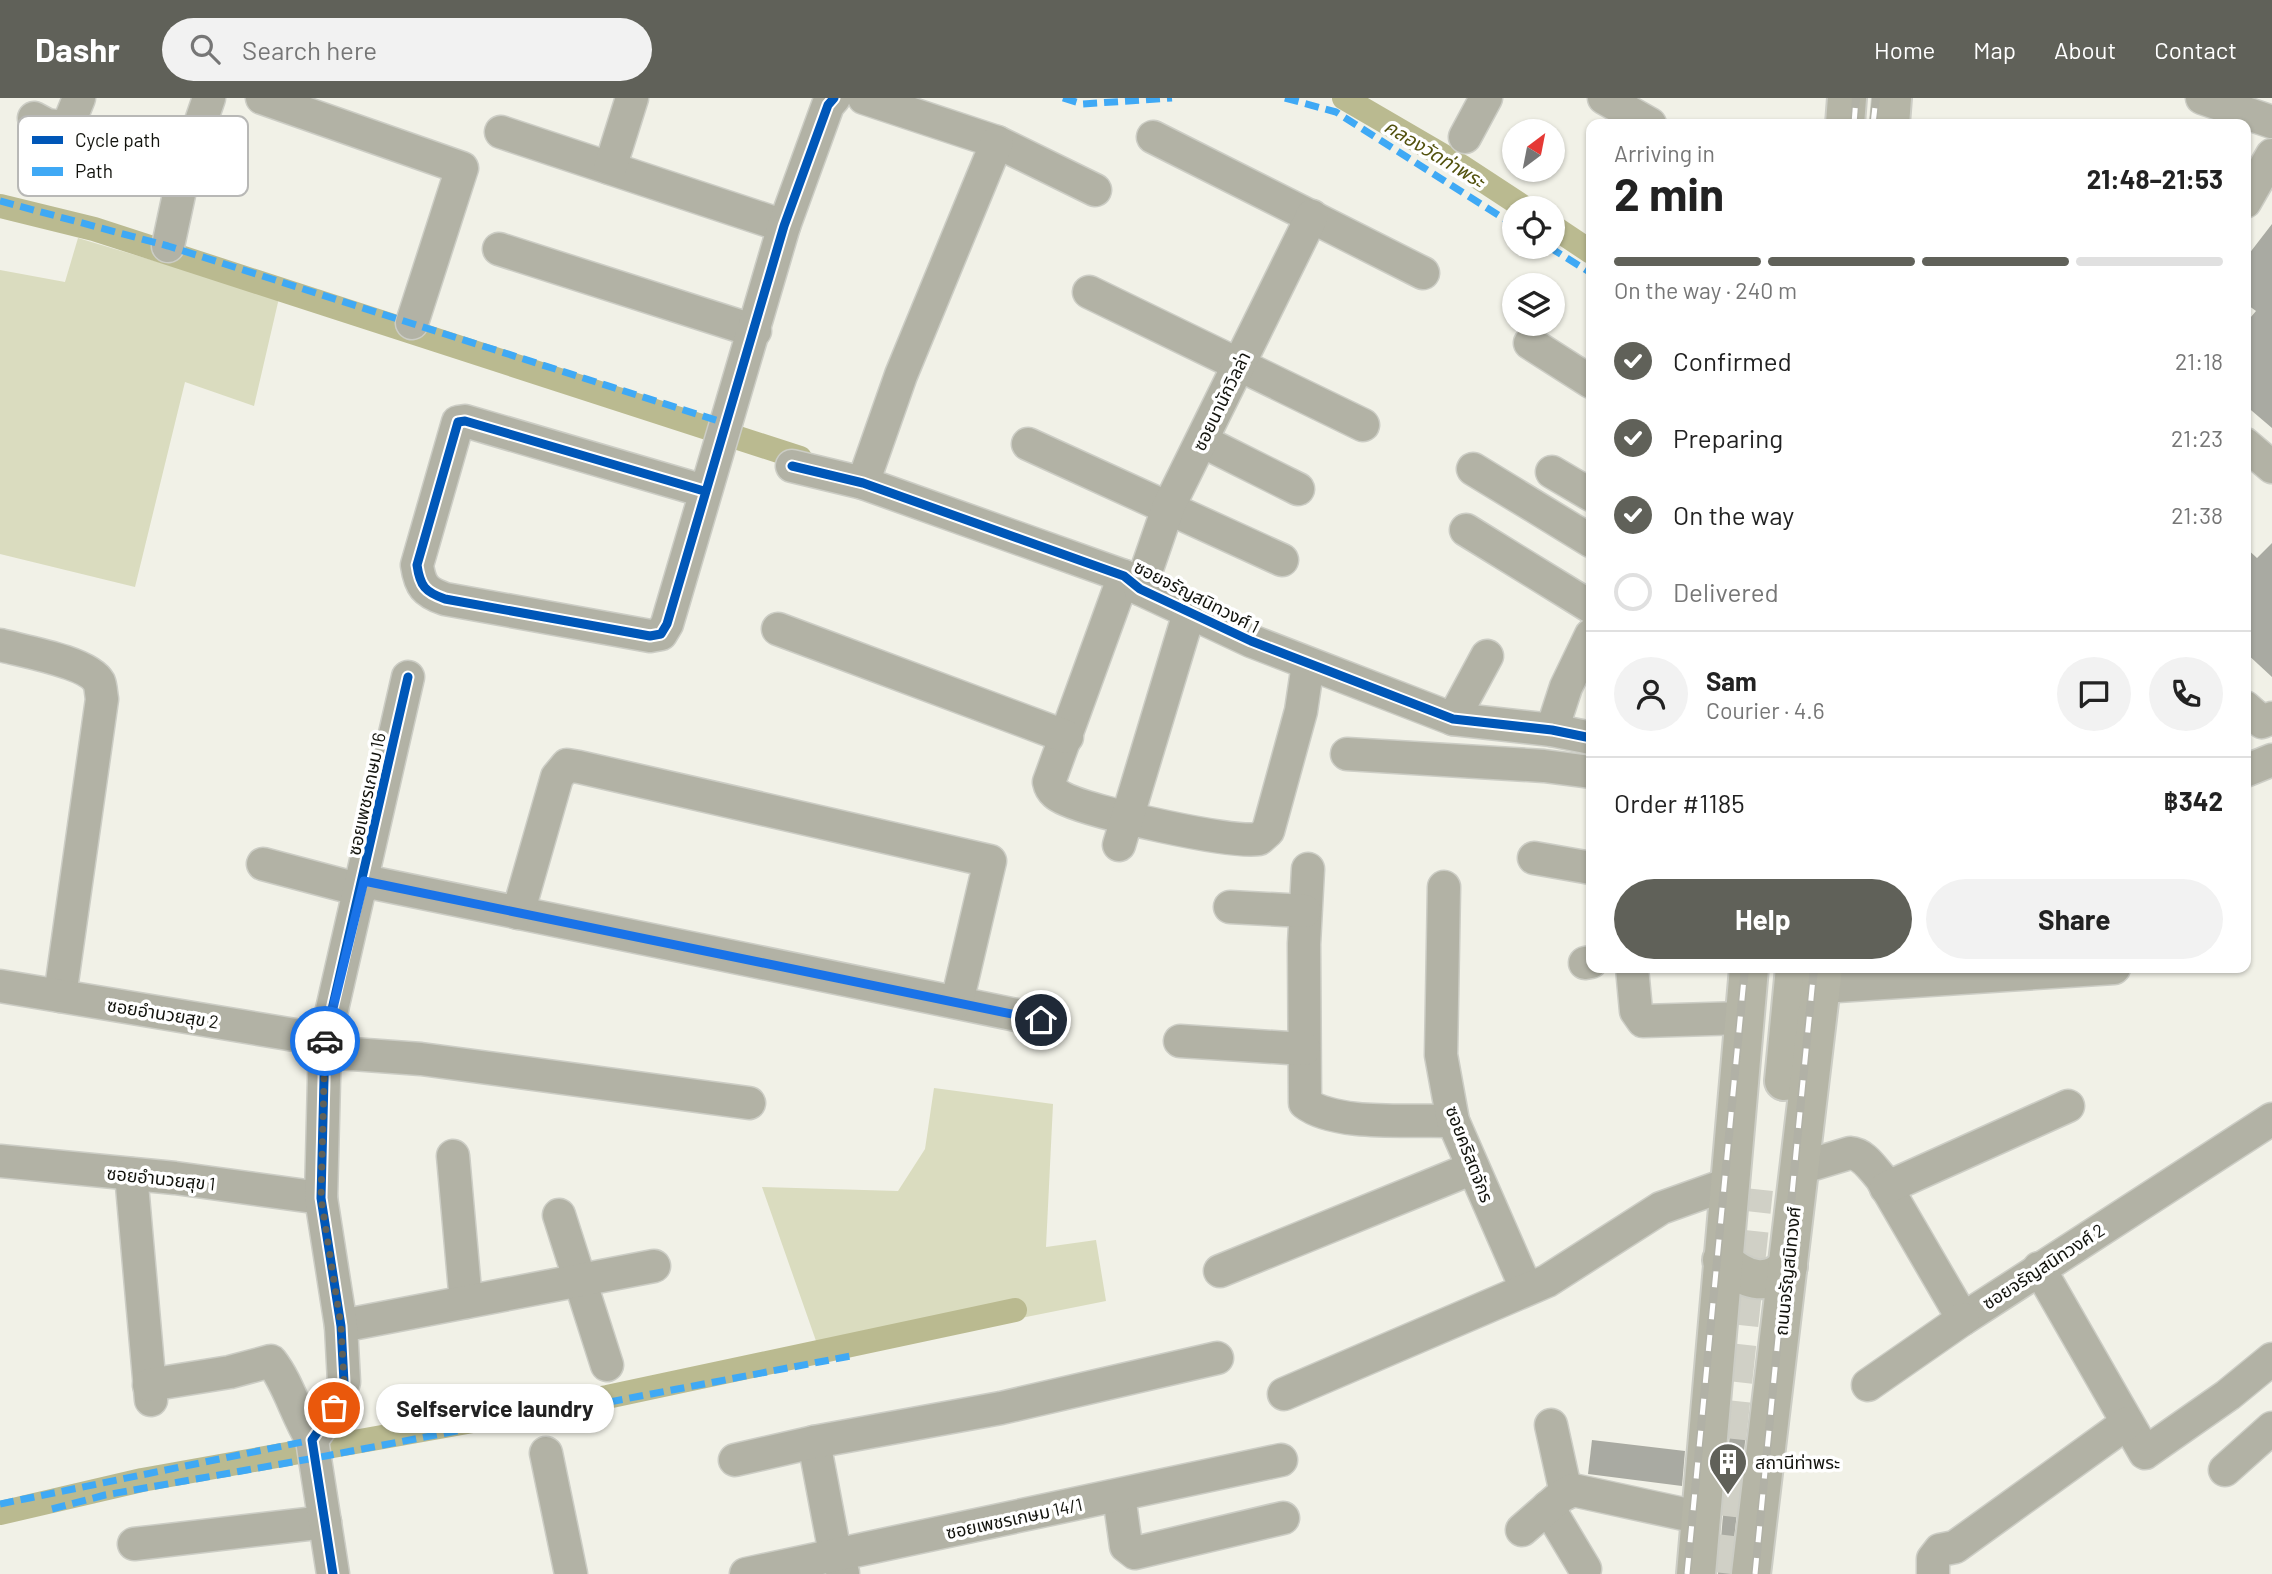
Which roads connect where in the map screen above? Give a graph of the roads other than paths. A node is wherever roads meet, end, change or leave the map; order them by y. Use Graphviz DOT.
graph roads {
  1 [pos="79,98"];
  2 [pos="209,98"];
  3 [pos="262,98"];
  4 [pos="632,98"];
  5 [pos="834,98"];
  6 [pos="864,98"];
  7 [pos="1486,98"];
  8 [pos="1604,98"];
  9 [pos="1847,98"];
  10 [pos="1892,98"];
  11 [pos="2202,98"];
  12 [pos="918,105"];
  13 [pos="72,116"];
  14 [pos="203,116"];
  15 [pos="1641,119"];
  16 [pos="1845,119"];
  17 [pos="1890,119"];
  18 [pos="2272,122"];
  19 [pos="501,132"];
  20 [pos="1153,137"];
  21 [pos="1465,137"];
  22 [pos="997,142"];
  23 [pos="2272,155"];
  24 [pos="610,168"];
  25 [pos="1095,190"];
  26 [pos="2251,192"];
  27 [pos="179,196"];
  28 [pos="1312,216"];
  29 [pos="784,226"];
  30 [pos="168,246"];
  31 [pos="499,249"];
  32 [pos="1423,273"];
  33 [pos="1089,292"];
  34 [pos="412,323"];
  35 [pos="755,331"];
  36 [pos="1530,343"];
  37 [pos="1238,365"];
  38 [pos="1586,379"];
  39 [pos="1363,425"];
  40 [pos="1202,441"];
  41 [pos="1028,444"];
  42 [pos="792,466"];
  43 [pos="1473,469"];
  44 [pos="1552,472"];
  45 [pos="863,483"];
  46 [pos="1298,489"];
  47 [pos="704,491"];
  48 [pos="1586,492"];
  49 [pos="1168,508"];
  50 [pos="1466,530"];
  51 [pos="1586,538"];
  52 [pos="1282,560"];
  53 [pos="1132,583"];
  54 [pos="1586,604"];
  55 [pos="1189,613"];
  56 [pos="778,629"];
  57 [pos="0,645"];
  58 [pos="1487,656"];
  59 [pos="1586,656"];
  60 [pos="1308,664"];
  61 [pos="408,677"];
  62 [pos="1578,690"];
  63 [pos="1453,719"];
  64 [pos="1552,730"];
  65 [pos="1067,737"];
  66 [pos="1586,737"];
  67 [pos="1347,754"];
  68 [pos="2272,760"];
  69 [pos="2251,769"];
  70 [pos="1586,771"];
  71 [pos="1122,831"];
  72 [pos="1534,858"];
  73 [pos="263,864"];
  74 [pos="1586,867"];
  75 [pos="1308,869"];
  76 [pos="362,885"];
  77 [pos="1444,887"];
  78 [pos="1230,907"];
  79 [pos="1305,911"];
  80 [pos="518,913"];
  81 [pos="1632,973"];
  82 [pos="1748,973"];
  83 [pos="1774,973"];
  84 [pos="1863,973"];
  85 [pos="1813,974"];
  86 [pos="0,986"];
  87 [pos="60,996"];
  88 [pos="957,1002"];
  89 [pos="1744,1018"];
  90 [pos="1041,1020"];
  91 [pos="1180,1041"];
  92 [pos="325,1046"];
  93 [pos="1304,1049"];
  94 [pos="749,1103"];
  95 [pos="2067,1106"];
  96 [pos="2272,1119"];
  97 [pos="1453,1121"];
  98 [pos="453,1156"];
  99 [pos="0,1161"];
  100 [pos="1473,1168"];
  101 [pos="131,1174"];
  102 [pos="1763,1185"];
  103 [pos="1886,1188"];
  104 [pos="321,1198"];
  105 [pos="559,1215"];
  106 [pos="1723,1260"];
  107 [pos="654,1266"];
  108 [pos="1788,1266"];
  109 [pos="2039,1268"];
  110 [pos="1220,1271"];
  111 [pos="579,1280"];
  112 [pos="1526,1288"];
  113 [pos="466,1302"];
  114 [pos="1964,1319"];
  115 [pos="341,1326"];
  116 [pos="1217,1358"];
  117 [pos="2272,1359"];
  118 [pos="607,1365"];
  119 [pos="1868,1385"];
  120 [pos="2237,1388"];
  121 [pos="1284,1394"];
  122 [pos="2127,1423"];
  123 [pos="1551,1424"];
  124 [pos="2272,1426"];
  125 [pos="814,1442"];
  126 [pos="313,1445"];
  127 [pos="546,1453"];
  128 [pos="735,1460"];
  129 [pos="1281,1460"];
  130 [pos="2225,1470"];
  131 [pos="1119,1496"];
  132 [pos="1557,1500"];
  133 [pos="1283,1518"];
  134 [pos="1702,1518"];
  135 [pos="325,1522"];
  136 [pos="1522,1530"];
  137 [pos="134,1544"];
  138 [pos="840,1564"];
  139 [pos="1585,1569"];
  140 [pos="333,1574"];
  141 [pos="571,1574"];
  142 [pos="746,1574"];
  143 [pos="1696,1574"];
  144 [pos="1751,1574"];
  145 [pos="1933,1574"];
  1 -- 13 [label="street"];
  2 -- 14 [label="street"];
  3 -- 34 [label="street"];
  4 -- 24 [label="street"];
  5 -- 29 [label="street"];
  6 -- 12 [label="street"];
  7 -- 21 [label="street"];
  8 -- 15 [label="street"];
  9 -- 16 [label="main road"];
  10 -- 17 [label="main road"];
  11 -- 18 [label="street"];
  12 -- 22 [label="street"];
  19 -- 24 [label="street"];
  20 -- 28 [label="street"];
  22 -- 25 [label="street"];
  22 -- 45 [label="street"];
  23 -- 26 [label="street"];
  24 -- 29 [label="street"];
  27 -- 30 [label="street"];
  28 -- 32 [label="street"];
  28 -- 37 [label="street, ซอยนานักวิลล่า"];
  29 -- 35 [label="street"];
  31 -- 35 [label="street"];
  33 -- 37 [label="street"];
  35 -- 47 [label="street"];
  36 -- 38 [label="street"];
  37 -- 39 [label="street"];
  37 -- 40 [label="street, ซอยนานักวิลล่า"];
  40 -- 46 [label="street"];
  40 -- 49 [label="street, ซอยนานักวิลล่า"];
  41 -- 49 [label="street"];
  42 -- 45 [label="street, ซอยจรัญสนิทวงศ์ 1"];
  43 -- 51 [label="street"];
  44 -- 48 [label="street"];
  45 -- 53 [label="street, ซอยจรัญสนิทวงศ์ 1"];
  47 -- 47 [label="street"];
  49 -- 52 [label="street"];
  49 -- 53 [label="street, ซอยนานักวิลล่า"];
  50 -- 54 [label="street"];
  53 -- 55 [label="street, ซอยจรัญสนิทวงศ์ 1"];
  53 -- 65 [label="street, ซอยนานักวิลล่า"];
  55 -- 60 [label="street, ซอยจรัญสนิทวงศ์ 1"];
  55 -- 71 [label="street"];
  56 -- 65 [label="street"];
  57 -- 87 [label="street"];
  58 -- 63 [label="street"];
  59 -- 62 [label="street"];
  60 -- 63 [label="street, ซอยจรัญสนิทวงศ์ 1"];
  60 -- 71 [label="street, ซอยนานักวิลล่า"];
  61 -- 76 [label="street, ซอยเพชรเกษม 16"];
  62 -- 64 [label="street"];
  63 -- 64 [label="street, ซอยจรัญสนิทวงศ์ 1"];
  64 -- 66 [label="street, ซอยจรัญสนิทวงศ์ 1"];
  65 -- 71 [label="street, ซอยนานักวิลล่า"];
  67 -- 70 [label="street"];
  68 -- 69 [label="street"];
  72 -- 74 [label="street"];
  73 -- 76 [label="street"];
  75 -- 79 [label="street"];
  76 -- 80 [label="street"];
  76 -- 92 [label="street, ซอยเพชรเกษม 16"];
  77 -- 97 [label="street, ซอยคริสตจักร"];
  78 -- 79 [label="street"];
  79 -- 93 [label="street"];
  80 -- 88 [label="street"];
  80 -- 88 [label="street"];
  81 -- 89 [label="street"];
  82 -- 89 [label="main road, ถนนจรัญสนิทวงศ์"];
  83 -- 102 [label="main road, ถนนจรัญสนิทวงศ์"];
  84 -- 85 [label="street"];
  85 -- 102 [label="main road, ถนนจรัญสนิทวงศ์"];
  86 -- 87 [label="street, ซอยอำนวยสุข 2"];
  87 -- 92 [label="street, ซอยอำนวยสุข 2"];
  88 -- 90 [label="street"];
  89 -- 102 [label="main road, ถนนจรัญสนิทวงศ์"];
  91 -- 93 [label="street"];
  92 -- 94 [label="street, ซอยอำนวยสุข 2"];
  92 -- 104 [label="street, ซอยเพชรเกษม 16"];
  93 -- 97 [label="street"];
  95 -- 103 [label="street"];
  96 -- 109 [label="street, ซอยจรัญสนิทวงศ์ 2"];
  97 -- 100 [label="street, ซอยคริสตจักร"];
  98 -- 113 [label="street"];
  99 -- 101 [label="street, ซอยอำนวยสุข 1"];
  100 -- 110 [label="street"];
  100 -- 112 [label="street, ซอยคริสตจักร"];
  101 -- 104 [label="street, ซอยอำนวยสุข 1"];
  101 -- 126 [label="street"];
  102 -- 103 [label="street, ซอยจรัญสนิทวงศ์ 2"];
  102 -- 106 [label="main road, ถนนจรัญสนิทวงศ์"];
  102 -- 108 [label="main road, ถนนจรัญสนิทวงศ์"];
  102 -- 112 [label="street"];
  103 -- 114 [label="street, ซอยจรัญสนิทวงศ์ 2"];
  104 -- 115 [label="street, ซอยเพชรเกษม 16"];
  105 -- 111 [label="street"];
  106 -- 108 [label="main road"];
  106 -- 134 [label="main road, ถนนจรัญสนิทวงศ์"];
  107 -- 111 [label="street"];
  108 -- 144 [label="main road, ถนนจรัญสนิทวงศ์"];
  109 -- 114 [label="street, ซอยจรัญสนิทวงศ์ 2"];
  109 -- 122 [label="street"];
  111 -- 113 [label="street"];
  111 -- 118 [label="street"];
  112 -- 121 [label="street"];
  113 -- 115 [label="street"];
  114 -- 119 [label="street"];
  115 -- 126 [label="street, ซอยเพชรเกษม 16"];
  116 -- 125 [label="street"];
  117 -- 120 [label="street"];
  120 -- 122 [label="street"];
  120 -- 124 [label="street"];
  122 -- 145 [label="street"];
  123 -- 132 [label="street"];
  124 -- 130 [label="street"];
  125 -- 128 [label="street"];
  125 -- 138 [label="street"];
  126 -- 135 [label="street"];
  127 -- 141 [label="street"];
  129 -- 131 [label="street, ซอยเพชรเกษม 14/1"];
  131 -- 133 [label="street"];
  131 -- 138 [label="street, ซอยเพชรเกษม 14/1"];
  132 -- 134 [label="street"];
  132 -- 136 [label="street"];
  132 -- 139 [label="street"];
  134 -- 143 [label="main road, ถนนจรัญสนิทวงศ์"];
  135 -- 137 [label="street"];
  135 -- 140 [label="street"];
  138 -- 142 [label="street, ซอยเพชรเกษม 14/1"];
}
